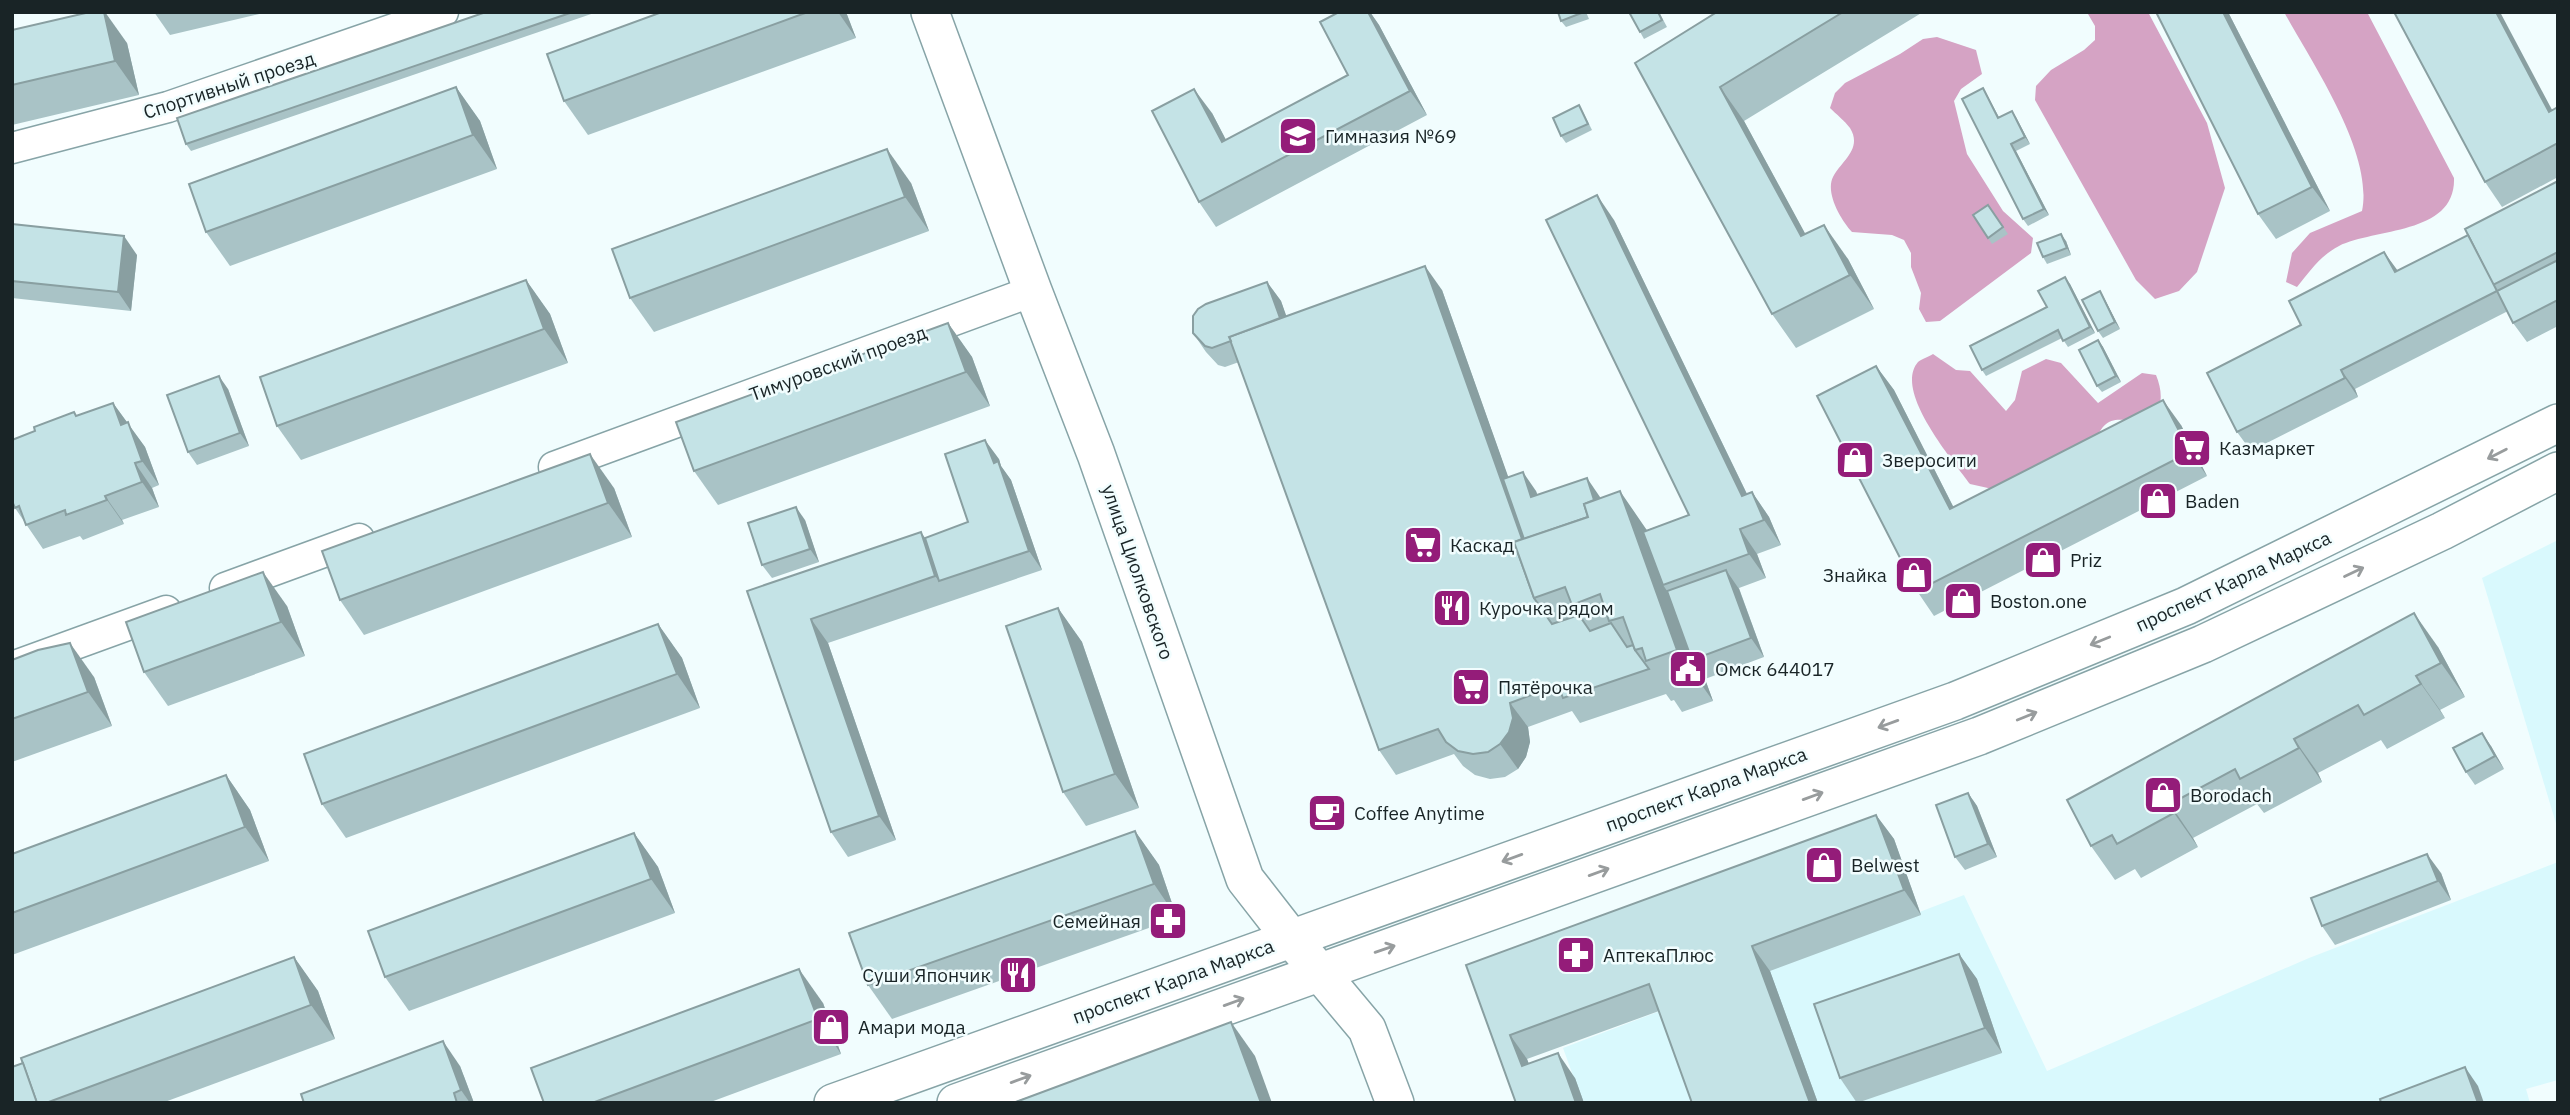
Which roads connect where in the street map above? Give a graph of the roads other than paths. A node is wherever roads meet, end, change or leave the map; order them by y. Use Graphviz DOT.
graph roads {
  1 [pos="443,12"];
  2 [pos="930,12"];
  3 [pos="12,148"];
  4 [pos="1033,291"];
  5 [pos="2558,423"];
  6 [pos="2558,471"];
  7 [pos="534,475"];
  8 [pos="391,527"];
  9 [pos="2276,563"];
  10 [pos="2292,601"];
  11 [pos="2186,606"];
  12 [pos="2203,644"];
  13 [pos="12,667"];
  14 [pos="1291,938"];
  15 [pos="1321,971"];
  16 [pos="833,1103"];
  17 [pos="956,1103"];
  18 [pos="1395,1103"];
  1 -- 3 [label="street, Спортивный проезд"];
  2 -- 4 [label="main road, улица Циолковского"];
  4 -- 7 [label="street, Тимуровский проезд"];
  4 -- 14 [label="main road, улица Циолковского"];
  5 -- 9 [label="main road, проспект Карла Маркса, one-way"];
  10 -- 6 [label="main road, проспект Карла Маркса, one-way"];
  8 -- 13 [label="street"];
  9 -- 10 [label="main road"];
  9 -- 11 [label="main road, проспект Карла Маркса"];
  10 -- 12 [label="main road, проспект Карла Маркса"];
  11 -- 12 [label="main road"];
  11 -- 14 [label="main road, проспект Карла Маркса, one-way"];
  15 -- 12 [label="main road, проспект Карла Маркса, one-way"];
  14 -- 15 [label="main road, улица Циолковского"];
  14 -- 16 [label="main road, проспект Карла Маркса"];
  17 -- 15 [label="main road, проспект Карла Маркса, one-way"];
  15 -- 18 [label="main road, улица Циолковского"];
}
